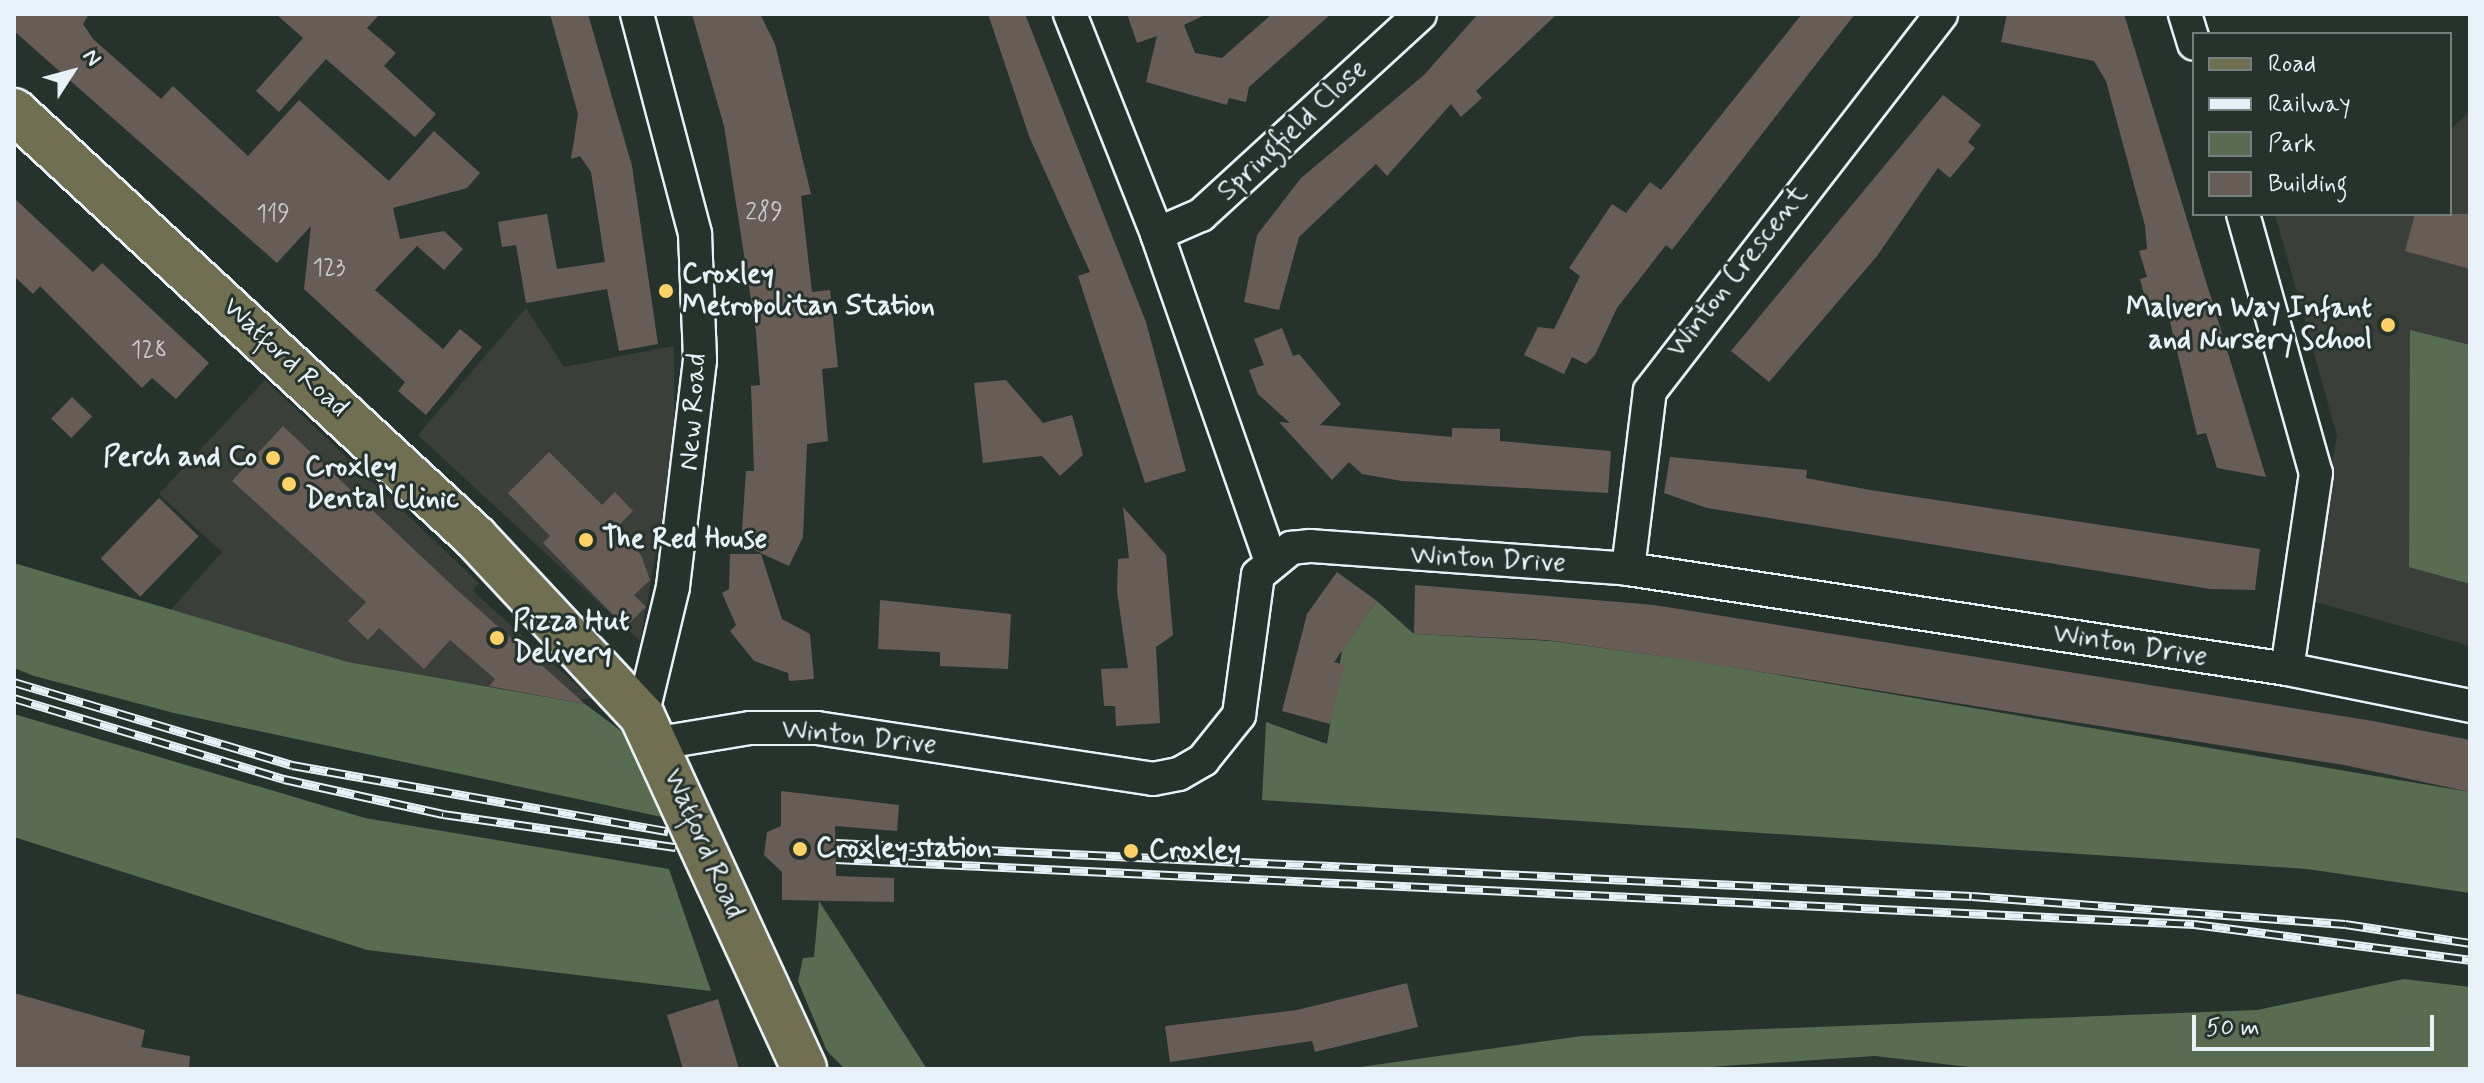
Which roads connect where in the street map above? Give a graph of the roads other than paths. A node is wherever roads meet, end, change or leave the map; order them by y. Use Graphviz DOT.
graph roads {
  1 [pos="637,14"];
  2 [pos="1070,14"];
  3 [pos="1420,14"];
  4 [pos="1941,14"];
  5 [pos="2185,14"];
  6 [pos="2192,37"];
  7 [pos="14,111"];
  8 [pos="2244,216"];
  9 [pos="1157,234"];
  10 [pos="1270,559"];
  11 [pos="1628,569"];
  12 [pos="2287,669"];
  13 [pos="2470,706"];
  14 [pos="650,730"];
  15 [pos="804,1069"];
  1 -- 14 [label="street, New Road"];
  2 -- 9 [label="street"];
  3 -- 9 [label="street, Springfield Close"];
  4 -- 11 [label="street, Winton Crescent"];
  5 -- 6 [label="street"];
  7 -- 14 [label="main road, Watford Road"];
  8 -- 12 [label="street"];
  9 -- 10 [label="street"];
  10 -- 11 [label="street, Winton Drive"];
  10 -- 14 [label="street, Winton Drive"];
  11 -- 12 [label="street, Winton Drive"];
  12 -- 13 [label="street, Winton Drive"];
  14 -- 15 [label="main road, Watford Road"];
}
